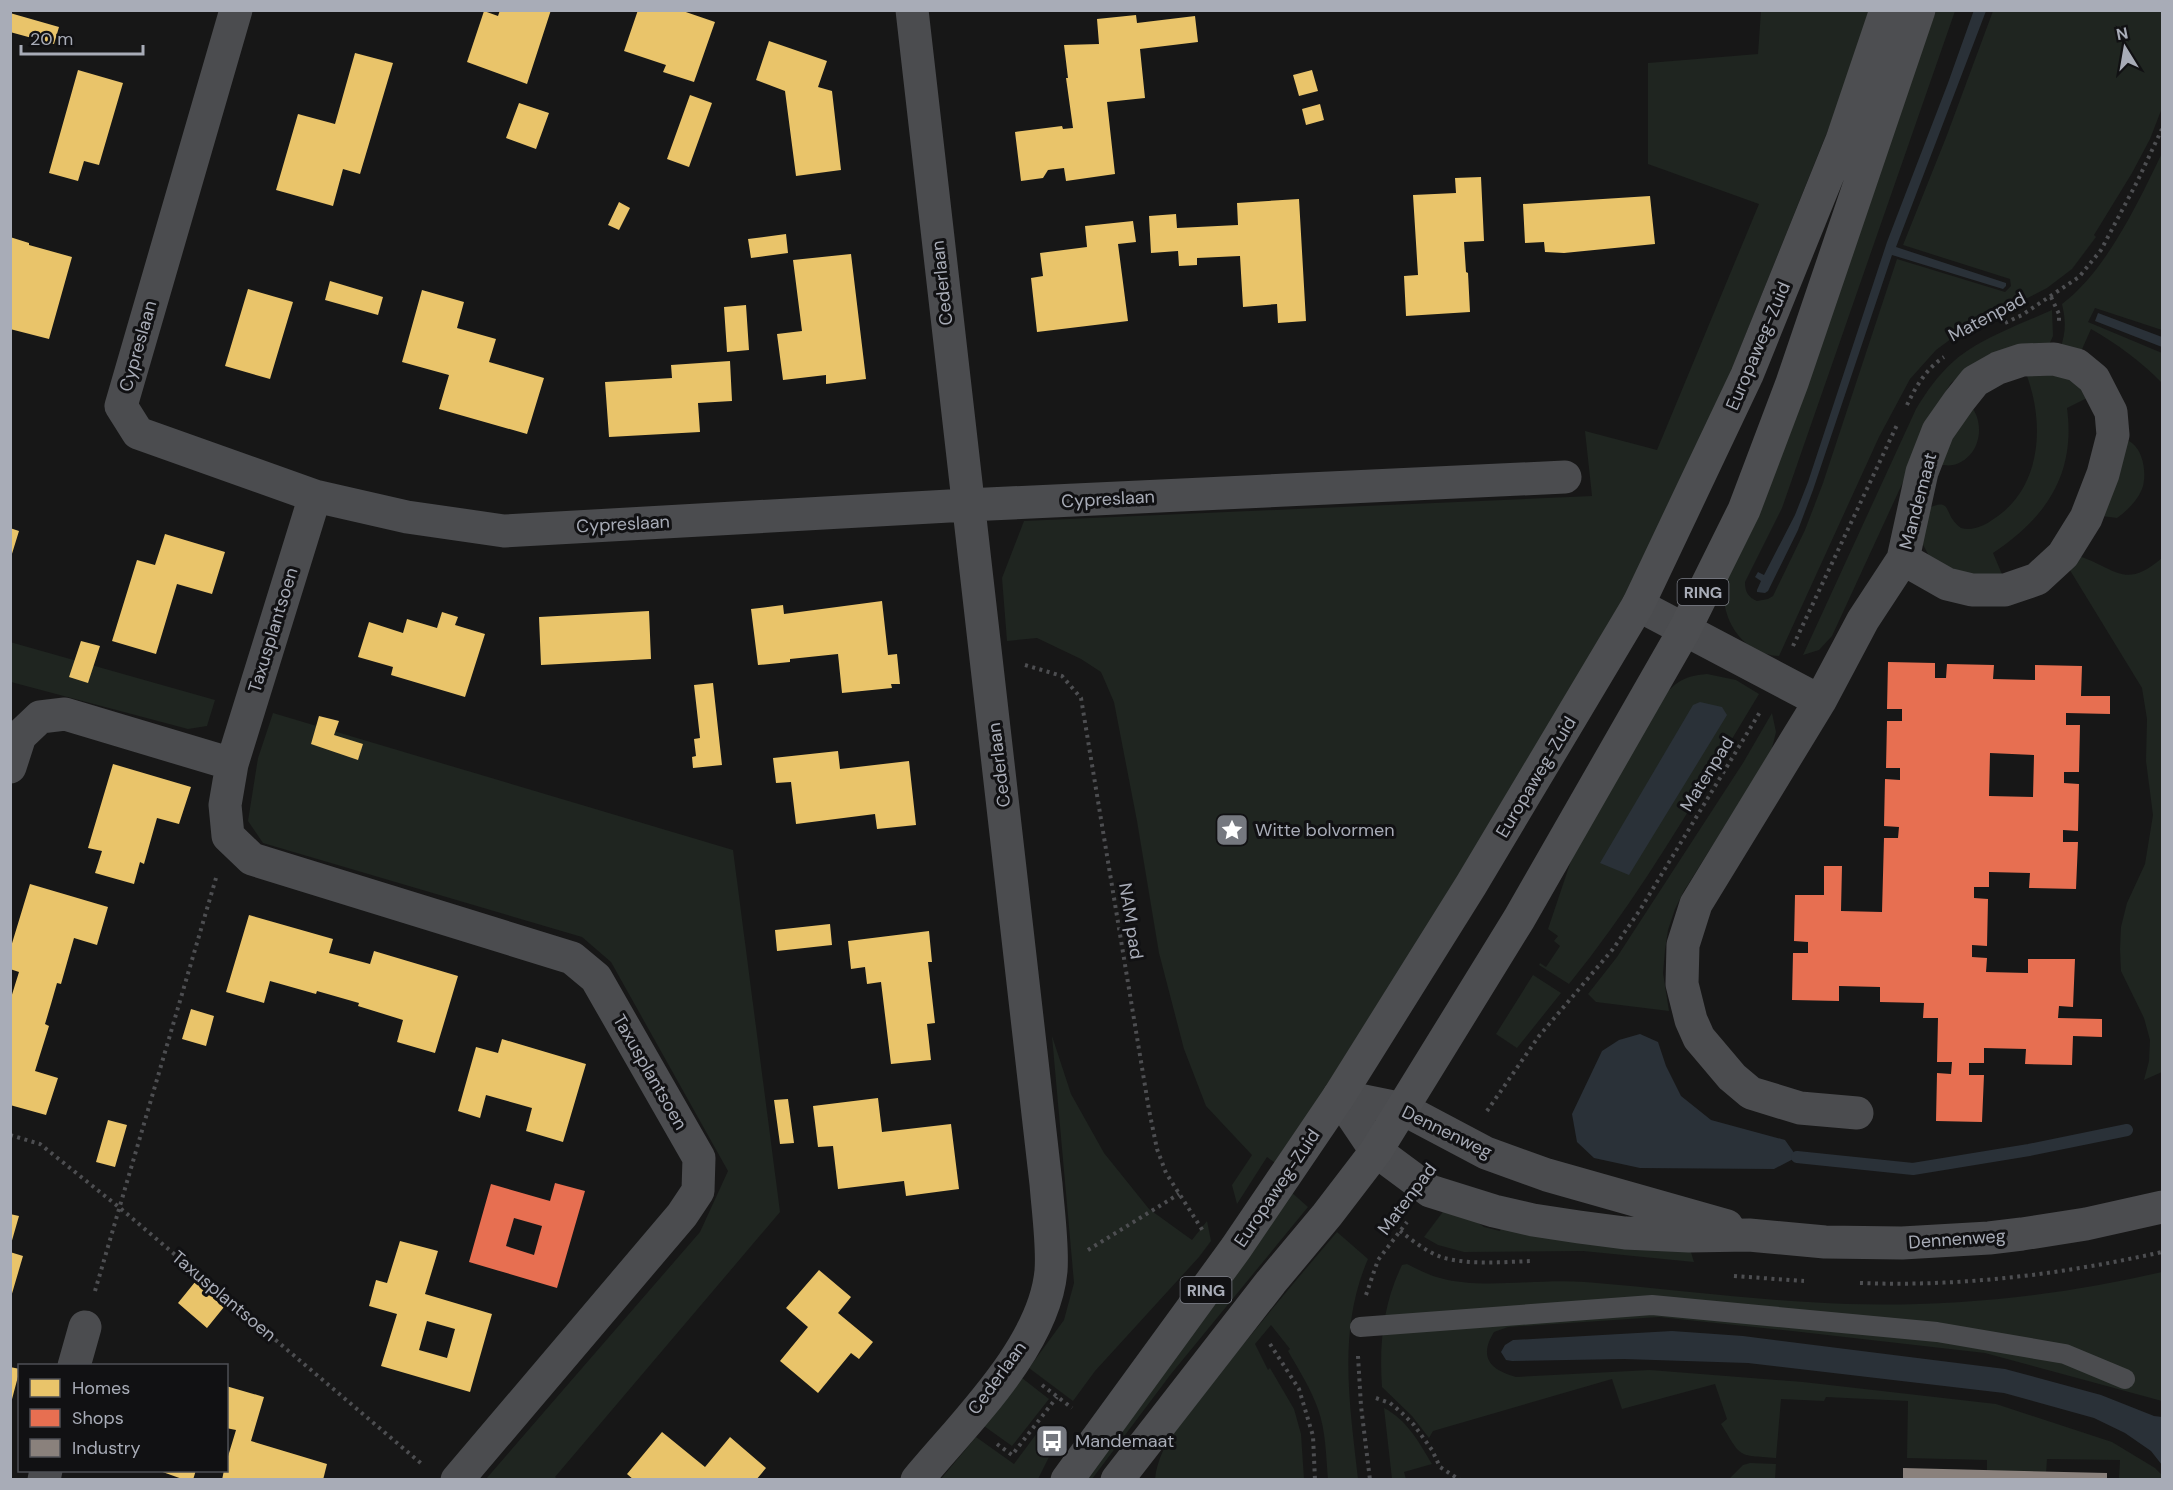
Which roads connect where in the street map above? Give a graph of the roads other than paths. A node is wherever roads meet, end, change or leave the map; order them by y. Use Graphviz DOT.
graph roads {
  1 [pos="236,10"];
  2 [pos="912,10"];
  3 [pos="1886,10"];
  4 [pos="1919,10"];
  5 [pos="1565,477"];
  6 [pos="315,496"];
  7 [pos="967,505"];
  8 [pos="1903,559"];
  9 [pos="1638,605"];
  10 [pos="1685,629"];
  11 [pos="1820,701"];
  12 [pos="232,764"];
  13 [pos="10,767"];
  14 [pos="1339,1096"];
  15 [pos="1403,1108"];
  16 [pos="1857,1113"];
  17 [pos="1376,1150"];
  18 [pos="2163,1207"];
  19 [pos="1749,1234"];
  20 [pos="85,1327"];
  21 [pos="1360,1327"];
  22 [pos="75,1364"];
  23 [pos="2125,1380"];
  24 [pos="1139,1466"];
  25 [pos="457,1479"];
  26 [pos="917,1479"];
  27 [pos="1066,1479"];
  28 [pos="1117,1479"];
  1 -- 6 [label="street, Cypreslaan"];
  2 -- 7 [label="street, Cederlaan"];
  3 -- 9 [label="main road, Europaweg-Zuid / RING"];
  4 -- 10 [label="main road, RING"];
  5 -- 7 [label="street, Cypreslaan"];
  6 -- 7 [label="street, Cypreslaan"];
  6 -- 12 [label="street, Taxusplantsoen"];
  7 -- 26 [label="street, Cederlaan"];
  8 -- 8 [label="street, Mandemaat"];
  8 -- 11 [label="street, Mandemaat"];
  9 -- 10 [label="street"];
  9 -- 14 [label="main road, Europaweg-Zuid / RING"];
  10 -- 11 [label="street"];
  10 -- 15 [label="main road, RING"];
  11 -- 16 [label="street, Mandemaat"];
  12 -- 13 [label="street"];
  12 -- 25 [label="street, Taxusplantsoen"];
  14 -- 15 [label="street, Dennenweg"];
  14 -- 17 [label="street, Dennenweg"];
  14 -- 27 [label="main road, Europaweg-Zuid / RING"];
  15 -- 17 [label="main road, RING"];
  15 -- 19 [label="street, Dennenweg"];
  17 -- 19 [label="street, Dennenweg"];
  17 -- 24 [label="main road, RING"];
  18 -- 19 [label="street, Dennenweg"];
  20 -- 22 [label="street"];
  21 -- 23 [label="lane"];
  24 -- 28 [label="main road, RING"];
}
